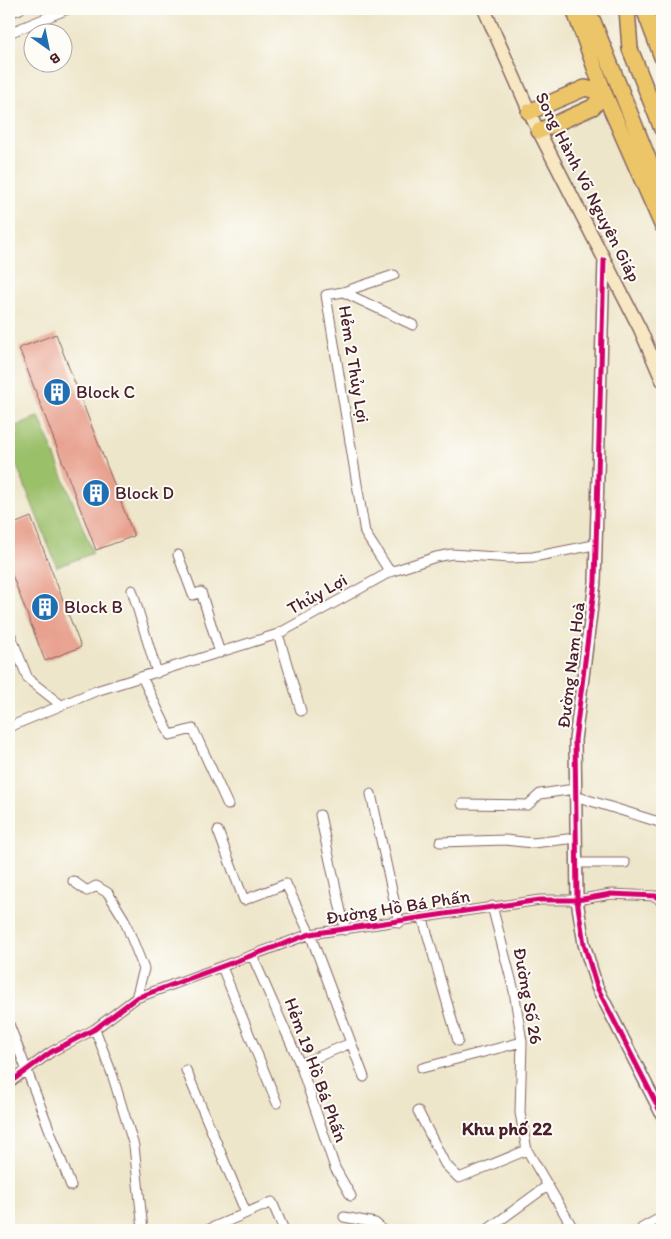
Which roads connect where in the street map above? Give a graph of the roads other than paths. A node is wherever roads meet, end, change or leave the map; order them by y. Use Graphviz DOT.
graph roads {
  1 [pos="20,9"];
  2 [pos="68,9"];
  3 [pos="484,9"];
  4 [pos="574,9"];
  5 [pos="588,9"];
  6 [pos="628,9"];
  7 [pos="644,9"];
  8 [pos="9,13"];
  9 [pos="9,33"];
  10 [pos="653,36"];
  11 [pos="662,57"];
  12 [pos="609,62"];
  13 [pos="604,93"];
  14 [pos="529,112"];
  15 [pos="628,113"];
  16 [pos="662,129"];
  17 [pos="539,131"];
  18 [pos="662,193"];
  19 [pos="662,225"];
  20 [pos="604,260"];
  21 [pos="394,275"];
  22 [pos="343,292"];
  23 [pos="413,325"];
  24 [pos="662,380"];
  25 [pos="594,544"];
  26 [pos="178,555"];
  27 [pos="390,572"];
  28 [pos="132,590"];
  29 [pos="9,631"];
  30 [pos="278,634"];
  31 [pos="220,652"];
  32 [pos="157,673"];
  33 [pos="142,678"];
  34 [pos="60,705"];
  35 [pos="301,712"];
  36 [pos="9,726"];
  37 [pos="575,793"];
  38 [pos="371,794"];
  39 [pos="462,804"];
  40 [pos="228,805"];
  41 [pos="320,815"];
  42 [pos="662,823"];
  43 [pos="218,830"];
  44 [pos="576,838"];
  45 [pos="440,842"];
  46 [pos="625,862"];
  47 [pos="577,863"];
  48 [pos="73,881"];
  49 [pos="578,900"];
  50 [pos="662,903"];
  51 [pos="492,906"];
  52 [pos="423,919"];
  53 [pos="399,923"];
  54 [pos="345,930"];
  55 [pos="310,934"];
  56 [pos="252,955"];
  57 [pos="222,968"];
  58 [pos="136,998"];
  59 [pos="9,1024"];
  60 [pos="95,1029"];
  61 [pos="458,1041"];
  62 [pos="522,1042"];
  63 [pos="351,1043"];
  64 [pos="300,1064"];
  65 [pos="422,1068"];
  66 [pos="28,1070"];
  67 [pos="186,1070"];
  68 [pos="364,1077"];
  69 [pos="9,1083"];
  70 [pos="277,1104"];
  71 [pos="661,1109"];
  72 [pos="418,1111"];
  73 [pos="526,1150"];
  74 [pos="71,1186"];
  75 [pos="547,1186"];
  76 [pos="351,1196"];
  77 [pos="246,1213"];
  78 [pos="662,1216"];
  79 [pos="344,1218"];
  80 [pos="642,1228"];
  81 [pos="143,1230"];
  82 [pos="207,1230"];
  83 [pos="284,1230"];
  84 [pos="383,1230"];
  85 [pos="487,1230"];
  86 [pos="574,1230"];
  1 -- 8 [label="street"];
  2 -- 9 [label="street"];
  3 -- 14 [label="main road, Song Hành Võ Nguyên Giáp"];
  4 -- 13 [label="highway"];
  5 -- 12 [label="highway"];
  6 -- 10 [label="highway"];
  6 -- 16 [label="highway"];
  7 -- 10 [label="highway"];
  10 -- 11 [label="highway"];
  12 -- 13 [label="highway"];
  12 -- 15 [label="highway"];
  13 -- 14 [label="highway"];
  13 -- 15 [label="highway"];
  13 -- 17 [label="highway"];
  13 -- 19 [label="highway"];
  14 -- 17 [label="main road, Song Hành Võ Nguyên Giáp"];
  15 -- 18 [label="highway"];
  17 -- 20 [label="main road, Song Hành Võ Nguyên Giáp"];
  20 -- 24 [label="main road, Song Hành Võ Nguyên Giáp"];
  20 -- 25 [label="street, Đường Nam Hoà"];
  21 -- 22 [label="street"];
  22 -- 23 [label="street, Hẻm 2 Thủy Lợi"];
  22 -- 27 [label="street, Hẻm 2 Thủy Lợi"];
  25 -- 27 [label="street, Thủy Lợi"];
  25 -- 37 [label="street, Đường Nam Hoà"];
  26 -- 31 [label="street"];
  27 -- 30 [label="street, Thủy Lợi"];
  28 -- 32 [label="street"];
  29 -- 34 [label="street"];
  30 -- 31 [label="street, Thủy Lợi"];
  30 -- 35 [label="street"];
  31 -- 32 [label="street, Thủy Lợi"];
  32 -- 33 [label="street, Thủy Lợi"];
  33 -- 34 [label="street, Thủy Lợi"];
  33 -- 40 [label="street"];
  34 -- 36 [label="street, Thủy Lợi"];
  37 -- 39 [label="street"];
  37 -- 42 [label="street"];
  37 -- 44 [label="street, Đường Nam Hoà"];
  38 -- 53 [label="street"];
  41 -- 54 [label="street"];
  43 -- 55 [label="street"];
  44 -- 45 [label="street"];
  44 -- 47 [label="street, Đường Nam Hoà"];
  46 -- 47 [label="street"];
  47 -- 49 [label="street, Đường Nam Hoà"];
  48 -- 58 [label="street"];
  49 -- 50 [label="street, Đường Hồ Bá Phấn"];
  49 -- 51 [label="street, Đường Hồ Bá Phấn"];
  49 -- 71 [label="street, Đường Nam Hoà"];
  51 -- 52 [label="street, Đường Hồ Bá Phấn"];
  51 -- 62 [label="street, Đường Số 26"];
  52 -- 53 [label="street, Đường Hồ Bá Phấn"];
  52 -- 61 [label="street"];
  53 -- 54 [label="street, Đường Hồ Bá Phấn"];
  54 -- 55 [label="street, Đường Hồ Bá Phấn"];
  55 -- 56 [label="street, Đường Hồ Bá Phấn"];
  55 -- 63 [label="street"];
  56 -- 57 [label="street, Đường Hồ Bá Phấn"];
  56 -- 64 [label="street, Hẻm 19 Hồ Bá Phấn"];
  57 -- 58 [label="street, Đường Hồ Bá Phấn"];
  57 -- 70 [label="street"];
  58 -- 60 [label="street, Đường Hồ Bá Phấn"];
  59 -- 66 [label="street"];
  60 -- 66 [label="street, Đường Hồ Bá Phấn"];
  60 -- 81 [label="street"];
  62 -- 65 [label="street"];
  62 -- 73 [label="street, Đường Số 26"];
  63 -- 64 [label="street"];
  63 -- 68 [label="street"];
  64 -- 76 [label="street, Hẻm 19 Hồ Bá Phấn"];
  66 -- 69 [label="street, Đường Hồ Bá Phấn"];
  66 -- 74 [label="street"];
  67 -- 77 [label="street"];
  72 -- 73 [label="street"];
  73 -- 75 [label="street, Đường Số 26"];
  75 -- 85 [label="street"];
  75 -- 86 [label="street, Đường Số 26"];
  77 -- 82 [label="street"];
  77 -- 83 [label="street"];
  78 -- 80 [label="street"];
  79 -- 84 [label="street"];
}
